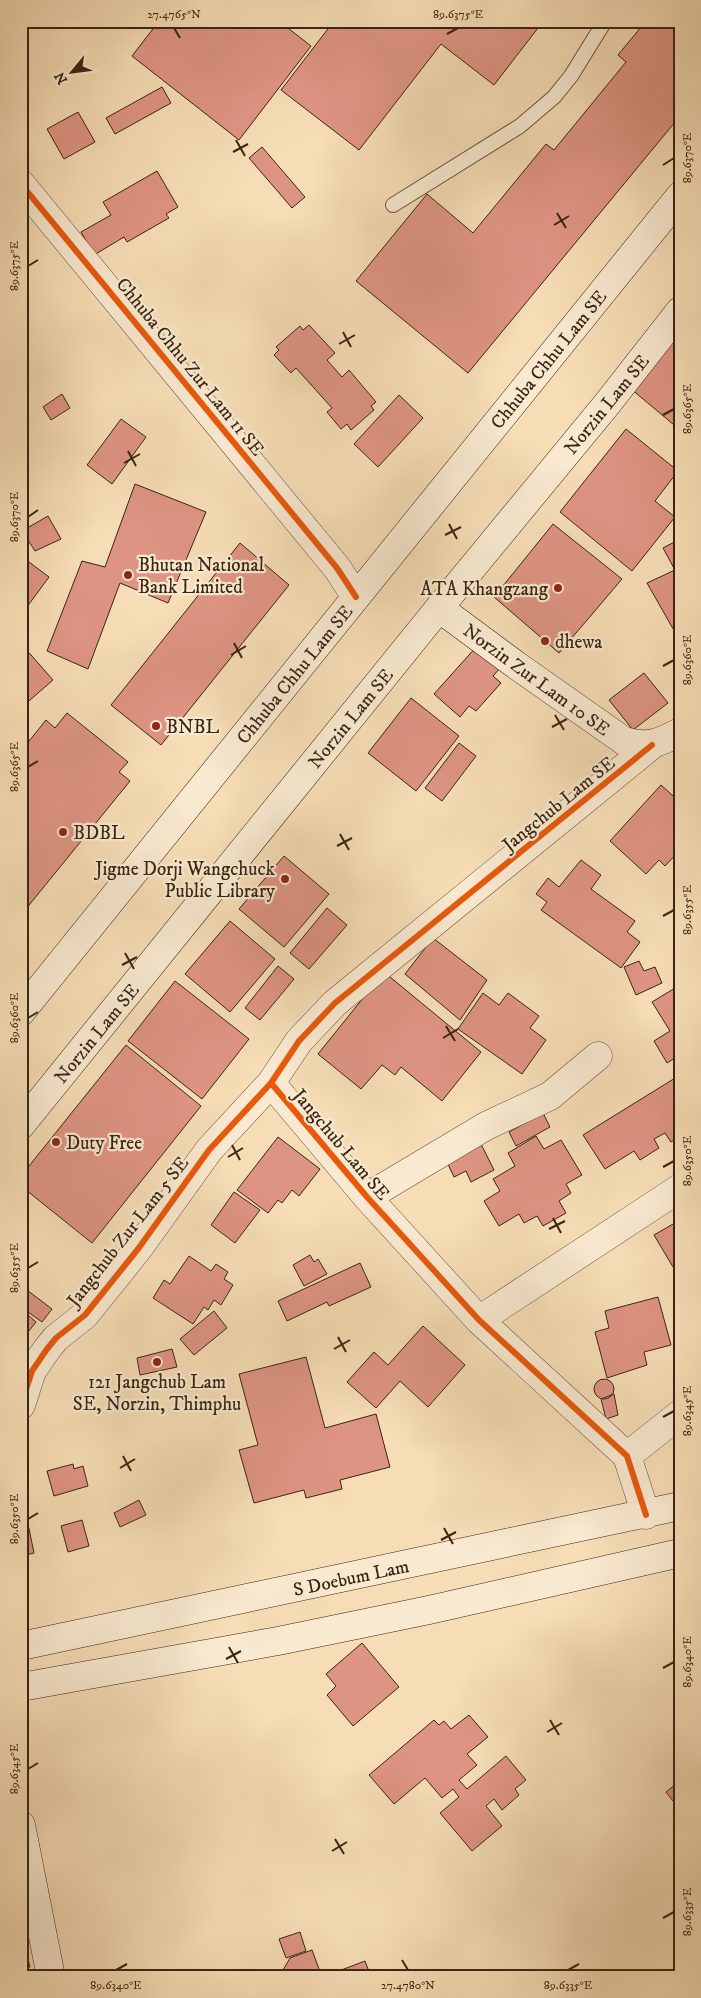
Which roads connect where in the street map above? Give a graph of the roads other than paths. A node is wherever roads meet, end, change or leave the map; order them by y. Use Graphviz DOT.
graph roads {
  1 [pos="605,21"];
  2 [pos="21,184"];
  3 [pos="680,196"];
  4 [pos="393,205"];
  5 [pos="680,311"];
  6 [pos="356,597"];
  7 [pos="439,608"];
  8 [pos="680,732"];
  9 [pos="645,745"];
  10 [pos="21,1012"];
  11 [pos="598,1056"];
  12 [pos="271,1083"];
  13 [pos="21,1125"];
  14 [pos="680,1188"];
  15 [pos="367,1198"];
  16 [pos="479,1320"];
  17 [pos="21,1405"];
  18 [pos="680,1414"];
  19 [pos="626,1456"];
  20 [pos="680,1506"];
  21 [pos="646,1515"];
  22 [pos="680,1553"];
  23 [pos="21,1646"];
  24 [pos="21,1687"];
  25 [pos="21,1825"];
  26 [pos="27,1878"];
  27 [pos="52,1977"];
  1 -- 4 [label="lane"];
  2 -- 6 [label="main road, Chhuba Chhu Zur Lam 11 SE"];
  3 -- 6 [label="main road, Chhuba Chhu Lam SE"];
  5 -- 7 [label="main road, Norzin Lam SE"];
  6 -- 10 [label="main road, Chhuba Chhu Lam SE"];
  7 -- 9 [label="main road, Norzin Zur Lam 10 SE"];
  7 -- 13 [label="main road, Norzin Lam SE"];
  8 -- 9 [label="main road, Jangchub Lam SE"];
  9 -- 12 [label="main road, Jangchub Lam SE"];
  11 -- 15 [label="main road"];
  12 -- 15 [label="main road, Jangchub Lam SE"];
  12 -- 17 [label="main road, Jangchub Zur Lam 5 SE"];
  14 -- 16 [label="main road"];
  15 -- 16 [label="main road, Jangchub Lam SE"];
  16 -- 19 [label="main road, Jangchub Lam SE"];
  18 -- 19 [label="main road"];
  19 -- 21 [label="main road, Jangchub Lam SE"];
  20 -- 21 [label="main road, S Doebum Lam"];
  21 -- 23 [label="main road, S Doebum Lam"];
  22 -- 24 [label="main road"];
  25 -- 26 [label="main road"];
  26 -- 27 [label="main road"];
}
